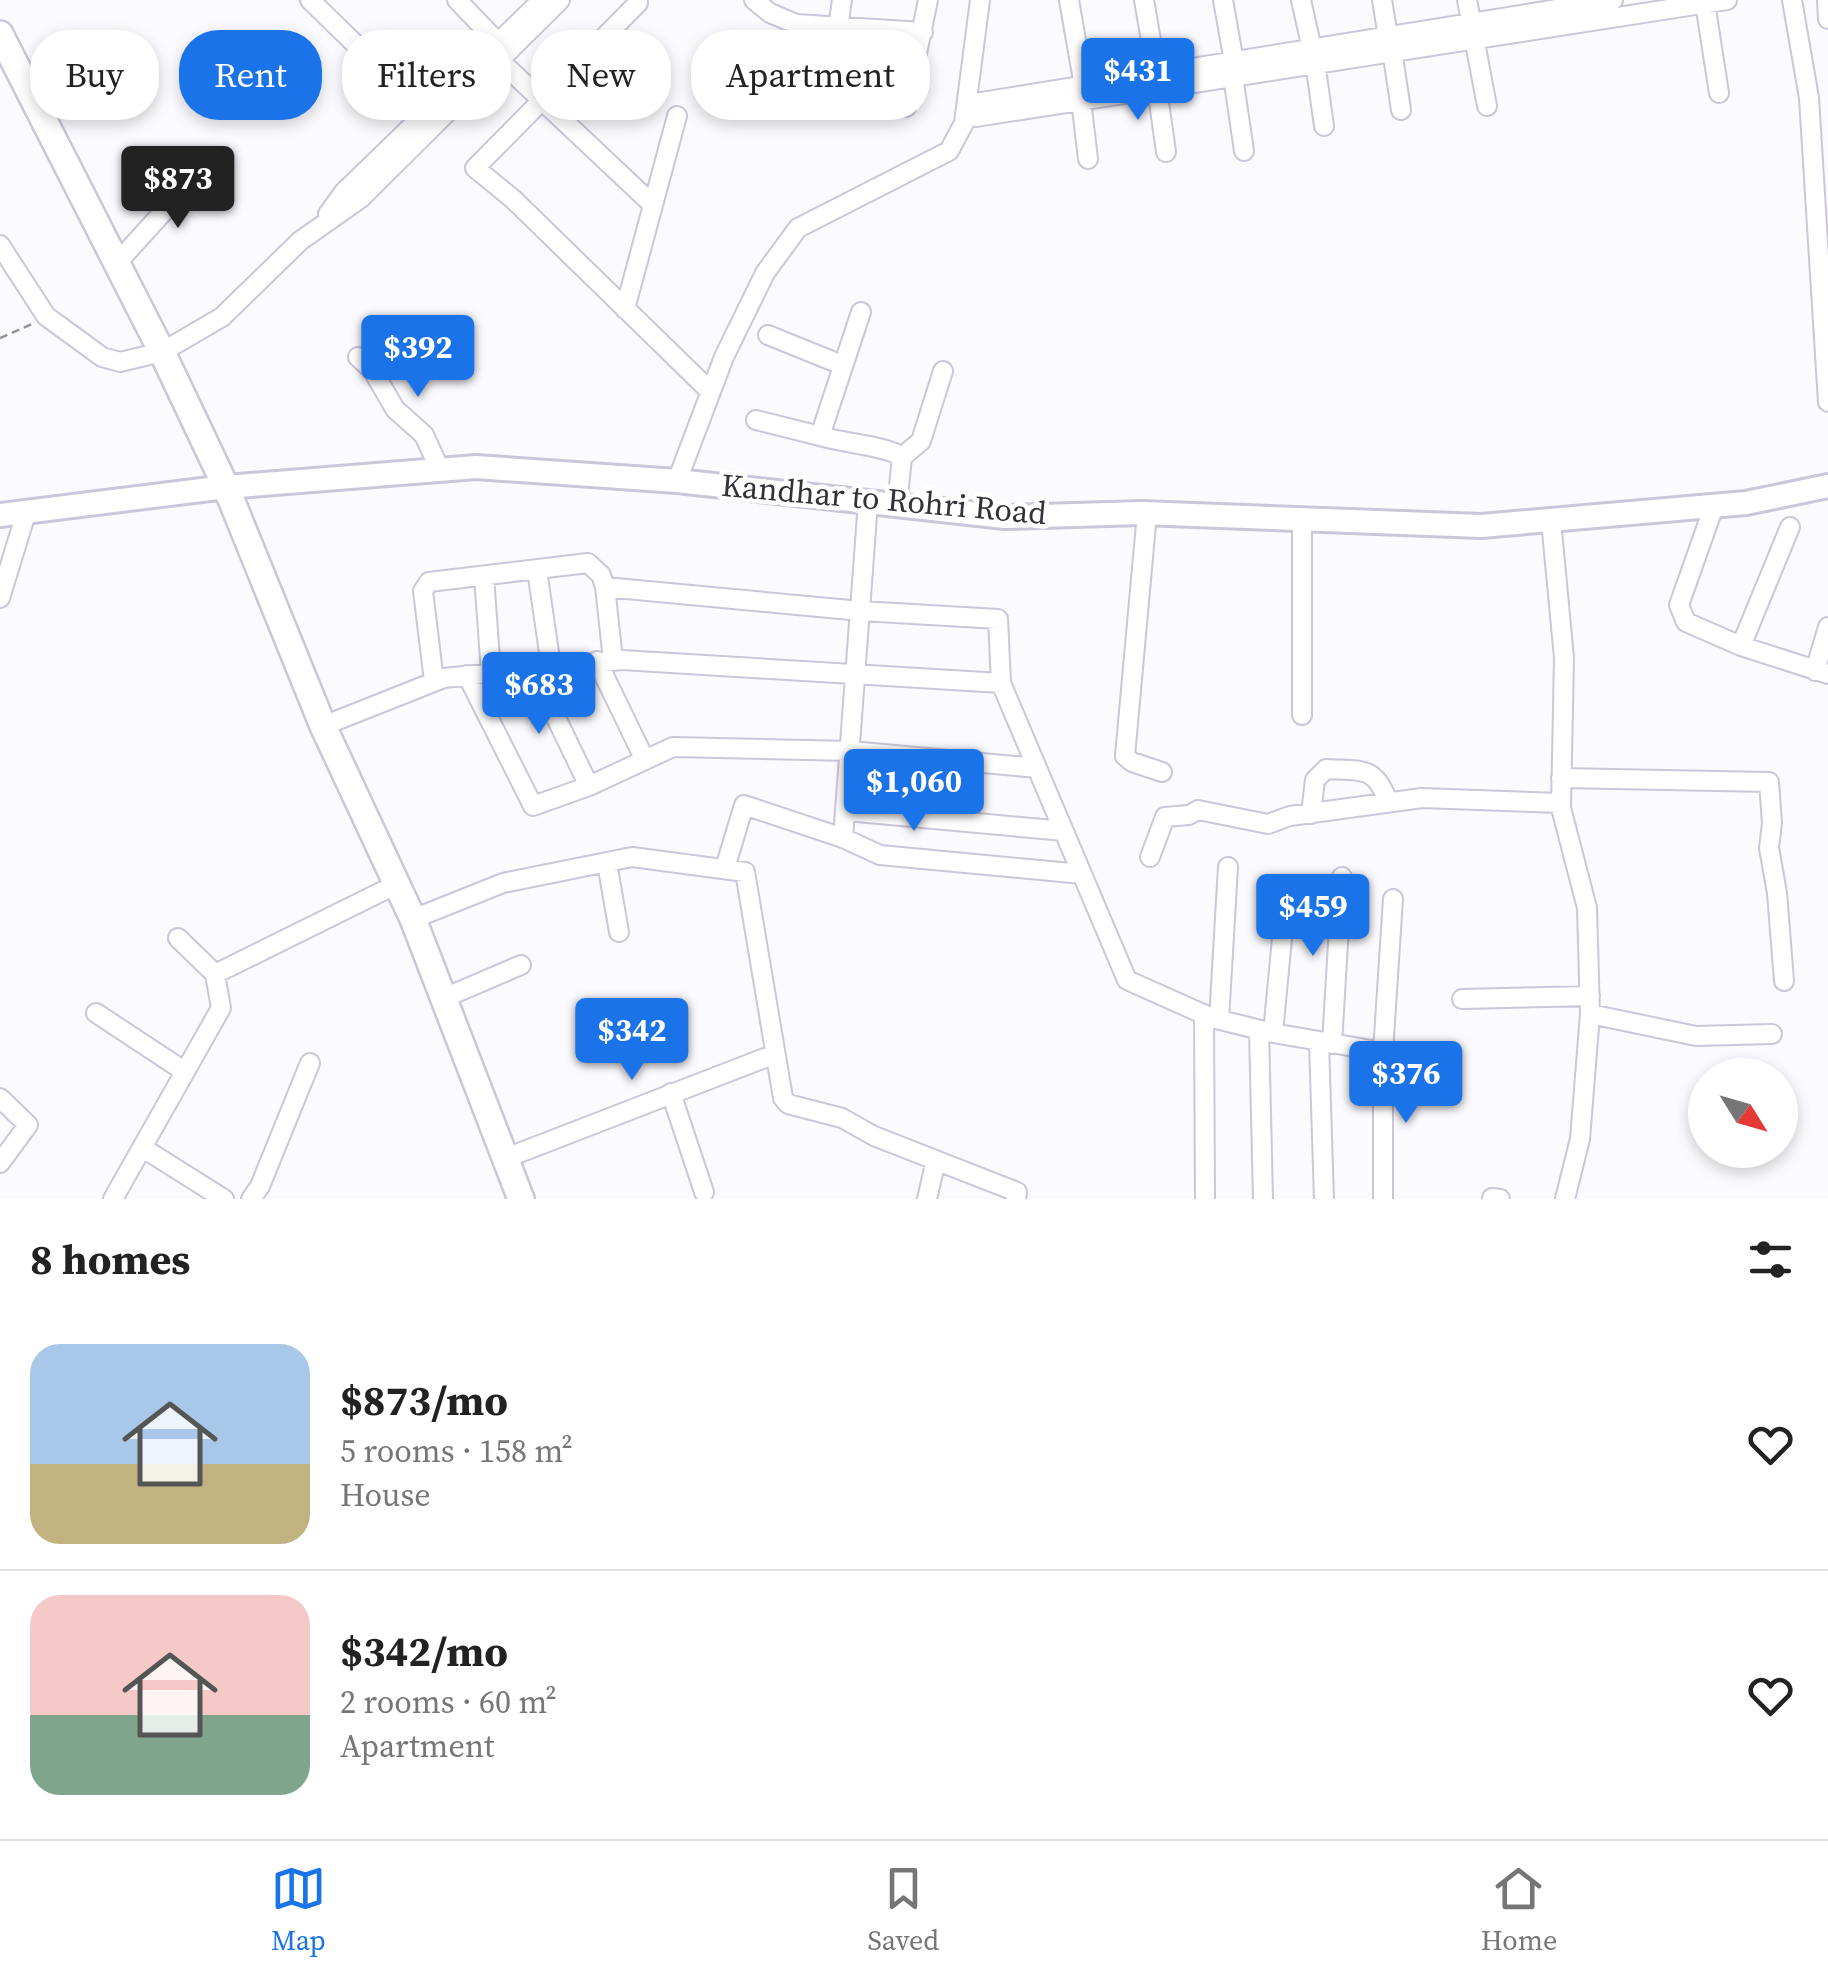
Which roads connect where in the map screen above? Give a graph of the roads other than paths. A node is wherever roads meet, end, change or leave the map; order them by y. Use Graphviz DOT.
graph roads {
  1 [pos="310,0"];
  2 [pos="457,0"];
  3 [pos="542,0"];
  4 [pos="560,0"];
  5 [pos="754,0"];
  6 [pos="842,0"];
  7 [pos="928,0"];
  8 [pos="980,0"];
  9 [pos="1069,0"];
  10 [pos="1144,0"];
  11 [pos="1222,0"];
  12 [pos="1300,0"];
  13 [pos="1382,0"];
  14 [pos="1467,0"];
  15 [pos="1613,0"];
  16 [pos="1727,0"];
  17 [pos="1792,0"];
  18 [pos="1826,0"];
  19 [pos="638,3"];
  20 [pos="1704,3"];
  21 [pos="1550,5"];
  22 [pos="1828,19"];
  23 [pos="838,26"];
  24 [pos="483,30"];
  25 [pos="612,30"];
  26 [pos="837,30"];
  27 [pos="895,30"];
  28 [pos="923,30"];
  29 [pos="1473,30"];
  30 [pos="342,31"];
  31 [pos="0,34"];
  32 [pos="511,40"];
  33 [pos="511,44"];
  34 [pos="1390,44"];
  35 [pos="1313,56"];
  36 [pos="511,63"];
  37 [pos="1234,69"];
  38 [pos="1157,81"];
  39 [pos="531,88"];
  40 [pos="1082,93"];
  41 [pos="1719,93"];
  42 [pos="1487,106"];
  43 [pos="1401,110"];
  44 [pos="531,112"];
  45 [pos="677,116"];
  46 [pos="429,120"];
  47 [pos="562,120"];
  48 [pos="1324,126"];
  49 [pos="1244,151"];
  50 [pos="1166,152"];
  51 [pos="1088,158"];
  52 [pos="204,167"];
  53 [pos="652,204"];
  54 [pos="0,245"];
  55 [pos="118,264"];
  56 [pos="625,309"];
  57 [pos="861,312"];
  58 [pos="768,334"];
  59 [pos="162,352"];
  60 [pos="358,356"];
  61 [pos="842,365"];
  62 [pos="943,372"];
  63 [pos="711,392"];
  64 [pos="1828,402"];
  65 [pos="756,420"];
  66 [pos="820,436"];
  67 [pos="902,456"];
  68 [pos="440,470"];
  69 [pos="677,481"];
  70 [pos="1828,486"];
  71 [pos="226,488"];
  72 [pos="868,502"];
  73 [pos="896,504"];
  74 [pos="1714,506"];
  75 [pos="27,510"];
  76 [pos="1146,513"];
  77 [pos="0,515"];
  78 [pos="1302,519"];
  79 [pos="1551,520"];
  80 [pos="1790,527"];
  81 [pos="537,570"];
  82 [pos="484,576"];
  83 [pos="605,586"];
  84 [pos="1,595"];
  85 [pos="861,612"];
  86 [pos="1828,627"];
  87 [pos="1740,646"];
  88 [pos="605,661"];
  89 [pos="542,667"];
  90 [pos="490,672"];
  91 [pos="1821,672"];
  92 [pos="858,674"];
  93 [pos="467,675"];
  94 [pos="434,681"];
  95 [pos="1001,683"];
  96 [pos="1302,715"];
  97 [pos="323,726"];
  98 [pos="851,751"];
  99 [pos="644,758"];
  100 [pos="1037,768"];
  101 [pos="1162,772"];
  102 [pos="1561,778"];
  103 [pos="589,786"];
  104 [pos="1388,802"];
  105 [pos="1561,802"];
  106 [pos="846,811"];
  107 [pos="1311,814"];
  108 [pos="1064,830"];
  109 [pos="843,838"];
  110 [pos="1150,857"];
  111 [pos="607,863"];
  112 [pos="1228,867"];
  113 [pos="725,868"];
  114 [pos="1082,874"];
  115 [pos="1342,878"];
  116 [pos="397,884"];
  117 [pos="1287,886"];
  118 [pos="1393,898"];
  119 [pos="413,919"];
  120 [pos="618,932"];
  121 [pos="178,938"];
  122 [pos="521,965"];
  123 [pos="215,974"];
  124 [pos="1784,981"];
  125 [pos="444,998"];
  126 [pos="1462,1000"];
  127 [pos="1590,1005"];
  128 [pos="96,1013"];
  129 [pos="1211,1017"];
  130 [pos="1266,1031"];
  131 [pos="1772,1034"];
  132 [pos="1325,1043"];
  133 [pos="1383,1052"];
  134 [pos="775,1054"];
  135 [pos="310,1062"];
  136 [pos="184,1071"];
  137 [pos="672,1093"];
  138 [pos="0,1098"];
  139 [pos="143,1148"];
  140 [pos="506,1158"];
  141 [pos="936,1160"];
  142 [pos="0,1163"];
  143 [pos="704,1192"];
  144 [pos="113,1199"];
  145 [pos="224,1199"];
  146 [pos="251,1199"];
  147 [pos="521,1199"];
  148 [pos="927,1199"];
  149 [pos="1016,1199"];
  150 [pos="1205,1199"];
  151 [pos="1263,1199"];
  152 [pos="1324,1199"];
  153 [pos="1382,1199"];
  154 [pos="1565,1199"];
  1 -- 30 [label="street"];
  2 -- 24 [label="street"];
  3 -- 32 [label="street"];
  4 -- 33 [label="street"];
  5 -- 23 [label="street"];
  6 -- 23 [label="street"];
  7 -- 28 [label="street"];
  8 -- 63 [label="street"];
  9 -- 40 [label="street"];
  10 -- 38 [label="street"];
  11 -- 37 [label="street"];
  12 -- 35 [label="street"];
  13 -- 34 [label="street"];
  14 -- 29 [label="street"];
  15 -- 21 [label="street"];
  16 -- 20 [label="street"];
  17 -- 64 [label="street"];
  18 -- 22 [label="street"];
  19 -- 25 [label="street"];
  20 -- 29 [label="street"];
  20 -- 41 [label="street"];
  21 -- 29 [label="street"];
  23 -- 26 [label="street"];
  23 -- 27 [label="street"];
  29 -- 34 [label="street"];
  29 -- 42 [label="street"];
  31 -- 55 [label="main road"];
  34 -- 35 [label="street"];
  34 -- 43 [label="street"];
  35 -- 37 [label="street"];
  35 -- 48 [label="street"];
  36 -- 39 [label="street"];
  37 -- 38 [label="street"];
  37 -- 49 [label="street"];
  38 -- 40 [label="street"];
  38 -- 50 [label="street"];
  40 -- 40 [label="street"];
  40 -- 51 [label="street"];
  44 -- 56 [label="street"];
  45 -- 53 [label="street"];
  46 -- 59 [label="street"];
  47 -- 53 [label="street"];
  52 -- 55 [label="street"];
  53 -- 56 [label="street"];
  54 -- 59 [label="street"];
  55 -- 59 [label="main road"];
  56 -- 63 [label="street"];
  57 -- 61 [label="street"];
  58 -- 61 [label="street"];
  59 -- 71 [label="main road"];
  60 -- 68 [label="street"];
  61 -- 66 [label="street"];
  62 -- 67 [label="street"];
  63 -- 69 [label="street"];
  65 -- 66 [label="street"];
  66 -- 67 [label="street"];
  67 -- 73 [label="street"];
  68 -- 69 [label="street, Kandhar to Rohri Road"];
  68 -- 71 [label="street, Kandhar to Rohri Road"];
  69 -- 72 [label="street, Kandhar to Rohri Road"];
  70 -- 74 [label="street, Kandhar to Rohri Road"];
  71 -- 75 [label="street, Kandhar to Rohri Road"];
  71 -- 97 [label="main road"];
  72 -- 73 [label="street, Kandhar to Rohri Road"];
  72 -- 85 [label="street"];
  73 -- 76 [label="street, Kandhar to Rohri Road"];
  74 -- 79 [label="street, Kandhar to Rohri Road"];
  74 -- 87 [label="street"];
  75 -- 77 [label="street, Kandhar to Rohri Road"];
  75 -- 84 [label="street"];
  76 -- 78 [label="street, Kandhar to Rohri Road"];
  76 -- 101 [label="street"];
  78 -- 79 [label="street, Kandhar to Rohri Road"];
  78 -- 96 [label="street"];
  79 -- 102 [label="street"];
  80 -- 87 [label="street"];
  81 -- 82 [label="street"];
  81 -- 83 [label="street"];
  81 -- 89 [label="street"];
  82 -- 90 [label="street"];
  82 -- 94 [label="street"];
  83 -- 85 [label="street"];
  83 -- 88 [label="street"];
  85 -- 92 [label="street"];
  85 -- 95 [label="street"];
  86 -- 91 [label="street"];
  87 -- 91 [label="street"];
  88 -- 89 [label="street"];
  88 -- 92 [label="street"];
  88 -- 99 [label="street"];
  89 -- 90 [label="street"];
  89 -- 103 [label="street"];
  90 -- 93 [label="street"];
  92 -- 95 [label="street"];
  92 -- 98 [label="street"];
  93 -- 94 [label="street"];
  93 -- 103 [label="street"];
  94 -- 97 [label="street"];
  95 -- 100 [label="street"];
  97 -- 116 [label="main road"];
  98 -- 99 [label="street"];
  98 -- 100 [label="street"];
  98 -- 106 [label="street"];
  99 -- 103 [label="street"];
  100 -- 108 [label="street"];
  102 -- 105 [label="street"];
  102 -- 124 [label="street"];
  104 -- 105 [label="street"];
  104 -- 107 [label="street"];
  104 -- 107 [label="street"];
  105 -- 127 [label="street"];
  106 -- 108 [label="street"];
  106 -- 109 [label="street"];
  107 -- 110 [label="street"];
  108 -- 114 [label="street"];
  109 -- 113 [label="street"];
  109 -- 114 [label="street"];
  111 -- 113 [label="street"];
  111 -- 119 [label="street"];
  111 -- 120 [label="street"];
  112 -- 129 [label="street"];
  113 -- 134 [label="street"];
  114 -- 129 [label="street"];
  115 -- 132 [label="street"];
  116 -- 119 [label="main road"];
  116 -- 123 [label="street"];
  117 -- 130 [label="street"];
  118 -- 133 [label="street"];
  119 -- 125 [label="main road"];
  121 -- 123 [label="street"];
  122 -- 125 [label="street"];
  123 -- 136 [label="street"];
  125 -- 140 [label="main road"];
  126 -- 127 [label="street"];
  127 -- 131 [label="street"];
  127 -- 154 [label="street"];
  128 -- 136 [label="street"];
  129 -- 130 [label="street"];
  129 -- 150 [label="street"];
  130 -- 132 [label="street"];
  130 -- 151 [label="street"];
  132 -- 133 [label="street"];
  132 -- 152 [label="street"];
  133 -- 153 [label="street"];
  134 -- 137 [label="street"];
  134 -- 141 [label="street"];
  135 -- 146 [label="street"];
  136 -- 139 [label="street"];
  137 -- 140 [label="street"];
  137 -- 143 [label="street"];
  138 -- 142 [label="street"];
  139 -- 144 [label="street"];
  139 -- 145 [label="street"];
  140 -- 147 [label="main road"];
  141 -- 148 [label="street"];
  141 -- 149 [label="street"];
}
